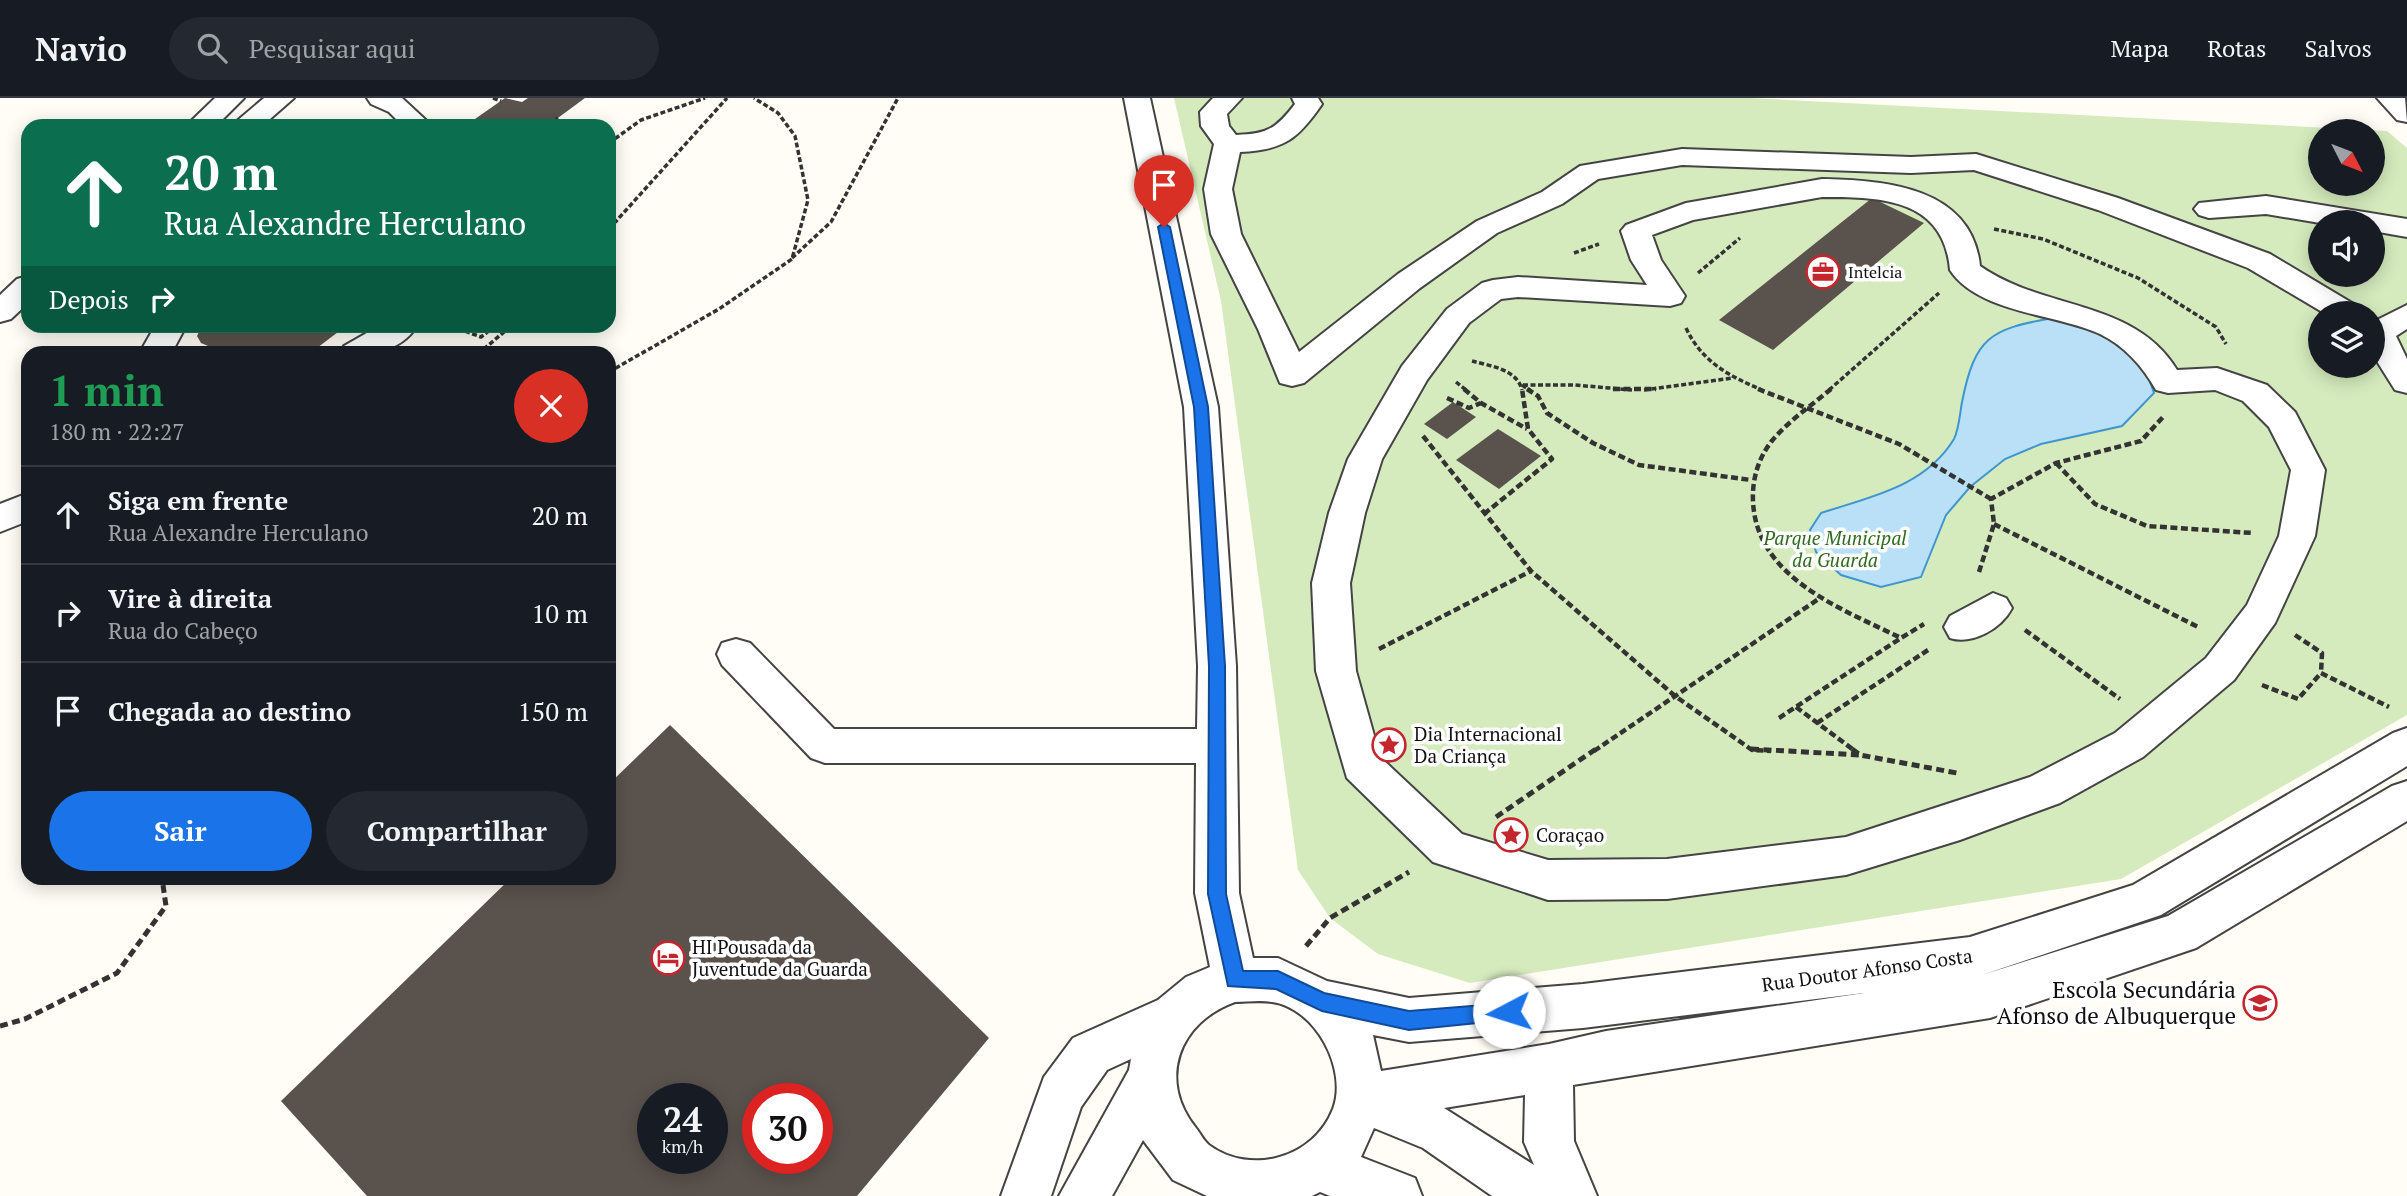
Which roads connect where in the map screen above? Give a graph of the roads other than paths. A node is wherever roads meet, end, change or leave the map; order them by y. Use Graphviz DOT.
graph roads {
  1 [pos="230,98"];
  2 [pos="281,98"];
  3 [pos="1137,98"];
  4 [pos="1229,98"];
  5 [pos="1305,98"];
  6 [pos="2390,98"];
  7 [pos="373,104"];
  8 [pos="2407,114"];
  9 [pos="208,119"];
  10 [pos="254,119"];
  11 [pos="419,119"];
  12 [pos="1228,144"];
  13 [pos="2209,209"];
  14 [pos="2407,228"];
  15 [pos="21,292"];
  16 [pos="2326,301"];
  17 [pos="0,312"];
  18 [pos="2407,315"];
  19 [pos="2385,326"];
  20 [pos="391,333"];
  21 [pos="369,346"];
  22 [pos="2385,349"];
  23 [pos="2407,382"];
  24 [pos="21,509"];
  25 [pos="0,519"];
  26 [pos="736,654"];
  27 [pos="2400,727"];
  28 [pos="1217,746"];
  29 [pos="2407,799"];
  30 [pos="1448,849"];
  31 [pos="1256,980"];
  32 [pos="1322,1002"];
  33 [pos="1174,1016"];
  34 [pos="1549,1067"];
  35 [pos="1152,1078"];
  36 [pos="1360,1098"];
  37 [pos="1318,1167"];
  38 [pos="1227,1190"];
  39 [pos="1026,1196"];
  40 [pos="1084,1196"];
  41 [pos="1397,1196"];
  42 [pos="1536,1196"];
  43 [pos="1572,1196"];
  1 -- 9 [label="street"];
  2 -- 10 [label="street"];
  3 -- 28 [label="street"];
  4 -- 12 [label="street"];
  5 -- 12 [label="street"];
  6 -- 8 [label="street"];
  7 -- 11 [label="street"];
  12 -- 16 [label="street"];
  13 -- 14 [label="street"];
  15 -- 17 [label="street"];
  18 -- 19 [label="street"];
  20 -- 21 [label="street"];
  22 -- 23 [label="street"];
  24 -- 25 [label="street"];
  26 -- 28 [label="street"];
  27 -- 32 [label="street, Rua Doutor Afonso Costa"];
  28 -- 31 [label="street"];
  29 -- 34 [label="street"];
  30 -- 30 [label="street"];
  31 -- 32 [label="street"];
  31 -- 33 [label="street"];
  32 -- 36 [label="street"];
  33 -- 35 [label="street"];
  33 -- 39 [label="street"];
  34 -- 36 [label="street"];
  34 -- 43 [label="street"];
  35 -- 38 [label="street"];
  35 -- 40 [label="street"];
  36 -- 37 [label="street"];
  36 -- 42 [label="street"];
  37 -- 38 [label="street"];
  37 -- 41 [label="street"];
}
